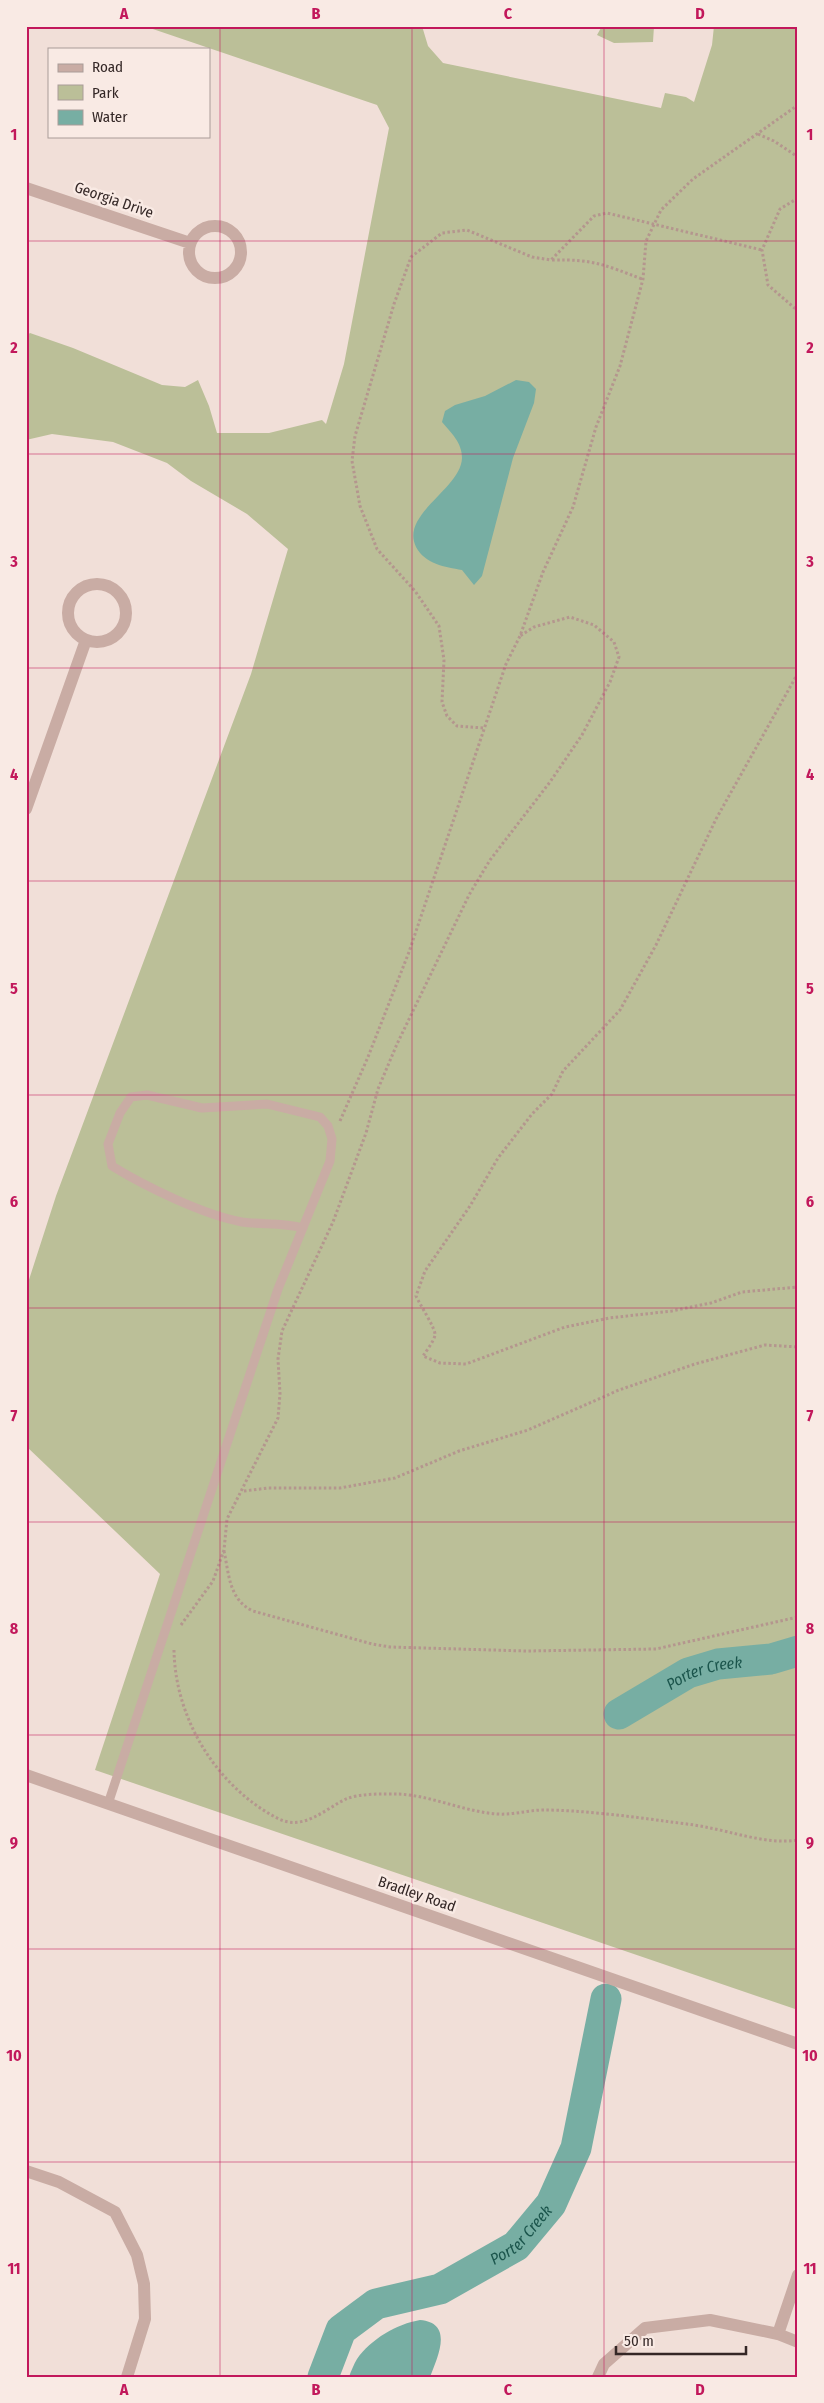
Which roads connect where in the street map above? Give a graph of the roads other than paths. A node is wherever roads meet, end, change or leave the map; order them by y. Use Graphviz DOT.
graph roads {
  1 [pos="26,188"];
  2 [pos="190,243"];
  3 [pos="86,640"];
  4 [pos="26,809"];
  5 [pos="303,1228"];
  6 [pos="26,1775"];
  7 [pos="108,1804"];
  8 [pos="798,2044"];
  9 [pos="26,2171"];
  10 [pos="798,2275"];
  11 [pos="778,2334"];
  12 [pos="798,2342"];
  13 [pos="127,2377"];
  14 [pos="598,2377"];
  1 -- 2 [label="street, Georgia Drive"];
  2 -- 2 [label="street"];
  3 -- 3 [label="street"];
  3 -- 4 [label="street"];
  5 -- 5 [label="lane"];
  5 -- 7 [label="lane"];
  6 -- 7 [label="street, Bradley Road"];
  7 -- 8 [label="street, Bradley Road"];
  9 -- 13 [label="street"];
  10 -- 11 [label="street"];
  11 -- 12 [label="street"];
  11 -- 14 [label="street"];
}
